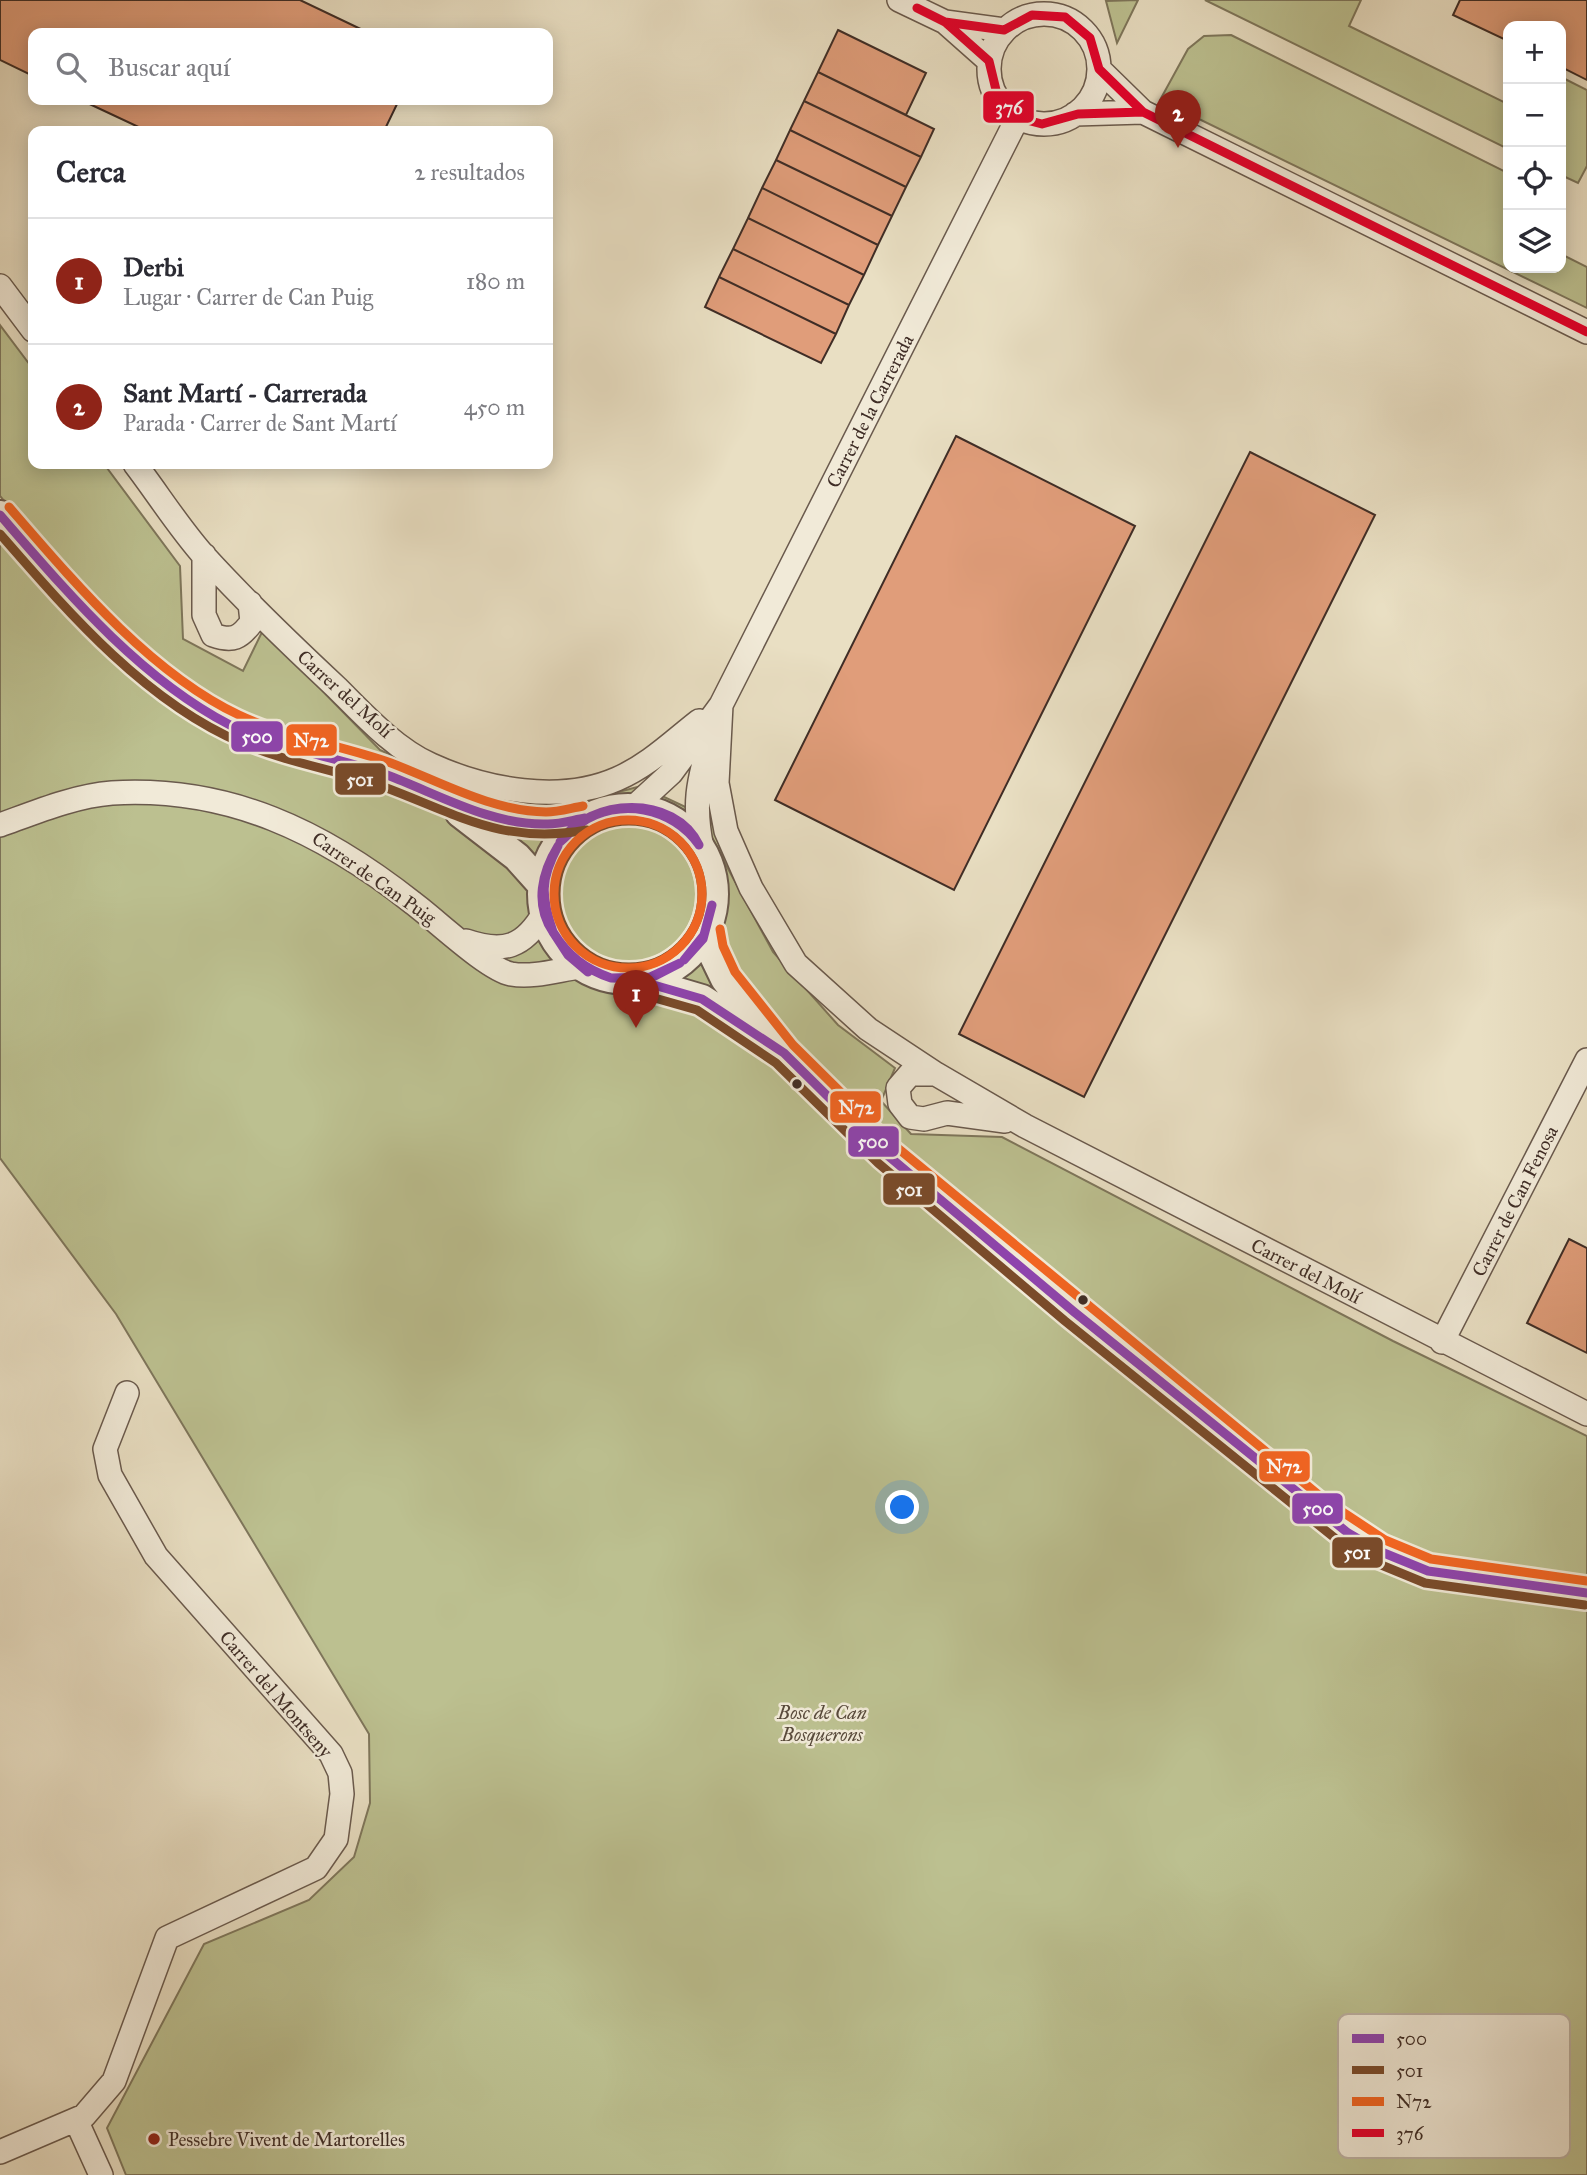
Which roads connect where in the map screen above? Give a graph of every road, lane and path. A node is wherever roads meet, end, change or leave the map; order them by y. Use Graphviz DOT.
graph roads {
  1 [pos="899,0"];
  2 [pos="1069,9"];
  3 [pos="945,22"];
  4 [pos="1004,30"];
  5 [pos="989,61"];
  6 [pos="1099,69"];
  7 [pos="1143,112"];
  8 [pos="1075,114"];
  9 [pos="1018,117"];
  10 [pos="0,286"];
  11 [pos="28,323"];
  12 [pos="1587,332"];
  13 [pos="139,469"];
  14 [pos="0,515"];
  15 [pos="204,555"];
  16 [pos="250,603"];
  17 [pos="721,705"];
  18 [pos="441,798"];
  19 [pos="635,806"];
  20 [pos="585,818"];
  21 [pos="0,825"];
  22 [pos="702,848"];
  23 [pos="542,885"];
  24 [pos="544,913"];
  25 [pos="708,931"];
  26 [pos="460,939"];
  27 [pos="579,967"];
  28 [pos="640,981"];
  29 [pos="784,1053"];
  30 [pos="1587,1060"];
  31 [pos="936,1074"];
  32 [pos="1026,1126"];
  33 [pos="1442,1342"];
  34 [pos="127,1393"];
  35 [pos="1587,1414"];
  36 [pos="1587,1593"];
  37 [pos="76,2120"];
  38 [pos="0,2152"];
  39 [pos="101,2175"];
  1 -- 3 [label="street"];
  2 -- 4 [label="street"];
  2 -- 6 [label="street"];
  3 -- 4 [label="street"];
  3 -- 5 [label="street"];
  4 -- 5 [label="street"];
  5 -- 9 [label="street"];
  6 -- 7 [label="street"];
  6 -- 8 [label="street"];
  7 -- 8 [label="street"];
  7 -- 12 [label="street"];
  8 -- 9 [label="street"];
  9 -- 17 [label="street, Carrer de la Carrerada"];
  10 -- 11 [label="street"];
  13 -- 15 [label="street, Carrer del Molí"];
  14 -- 18 [label="street"];
  15 -- 16 [label="street, Carrer del Molí"];
  15 -- 16 [label="street"];
  16 -- 17 [label="street, Carrer del Molí"];
  17 -- 19 [label="street, Carrer de la Carrerada"];
  17 -- 22 [label="street, Carrer de la Carrerada"];
  17 -- 31 [label="street, Carrer del Molí"];
  18 -- 20 [label="street"];
  18 -- 23 [label="street"];
  19 -- 20 [label="street"];
  19 -- 22 [label="street"];
  20 -- 23 [label="street"];
  21 -- 26 [label="street, Carrer de Can Puig"];
  22 -- 25 [label="street"];
  23 -- 24 [label="street"];
  24 -- 26 [label="street, Carrer de Can Puig"];
  24 -- 27 [label="street"];
  25 -- 28 [label="street"];
  25 -- 29 [label="street"];
  26 -- 27 [label="street, Carrer de Can Puig"];
  27 -- 28 [label="street"];
  28 -- 29 [label="street"];
  29 -- 36 [label="street"];
  30 -- 33 [label="street, Carrer de Can Fenosa"];
  31 -- 32 [label="street, Carrer del Molí"];
  31 -- 32 [label="street, Carrer del Molí"];
  32 -- 33 [label="street, Carrer del Molí"];
  33 -- 35 [label="street, Carrer del Molí"];
  34 -- 37 [label="street, Carrer del Montseny"];
  37 -- 38 [label="street, Carrer del Montseny"];
  37 -- 39 [label="street"];
}
